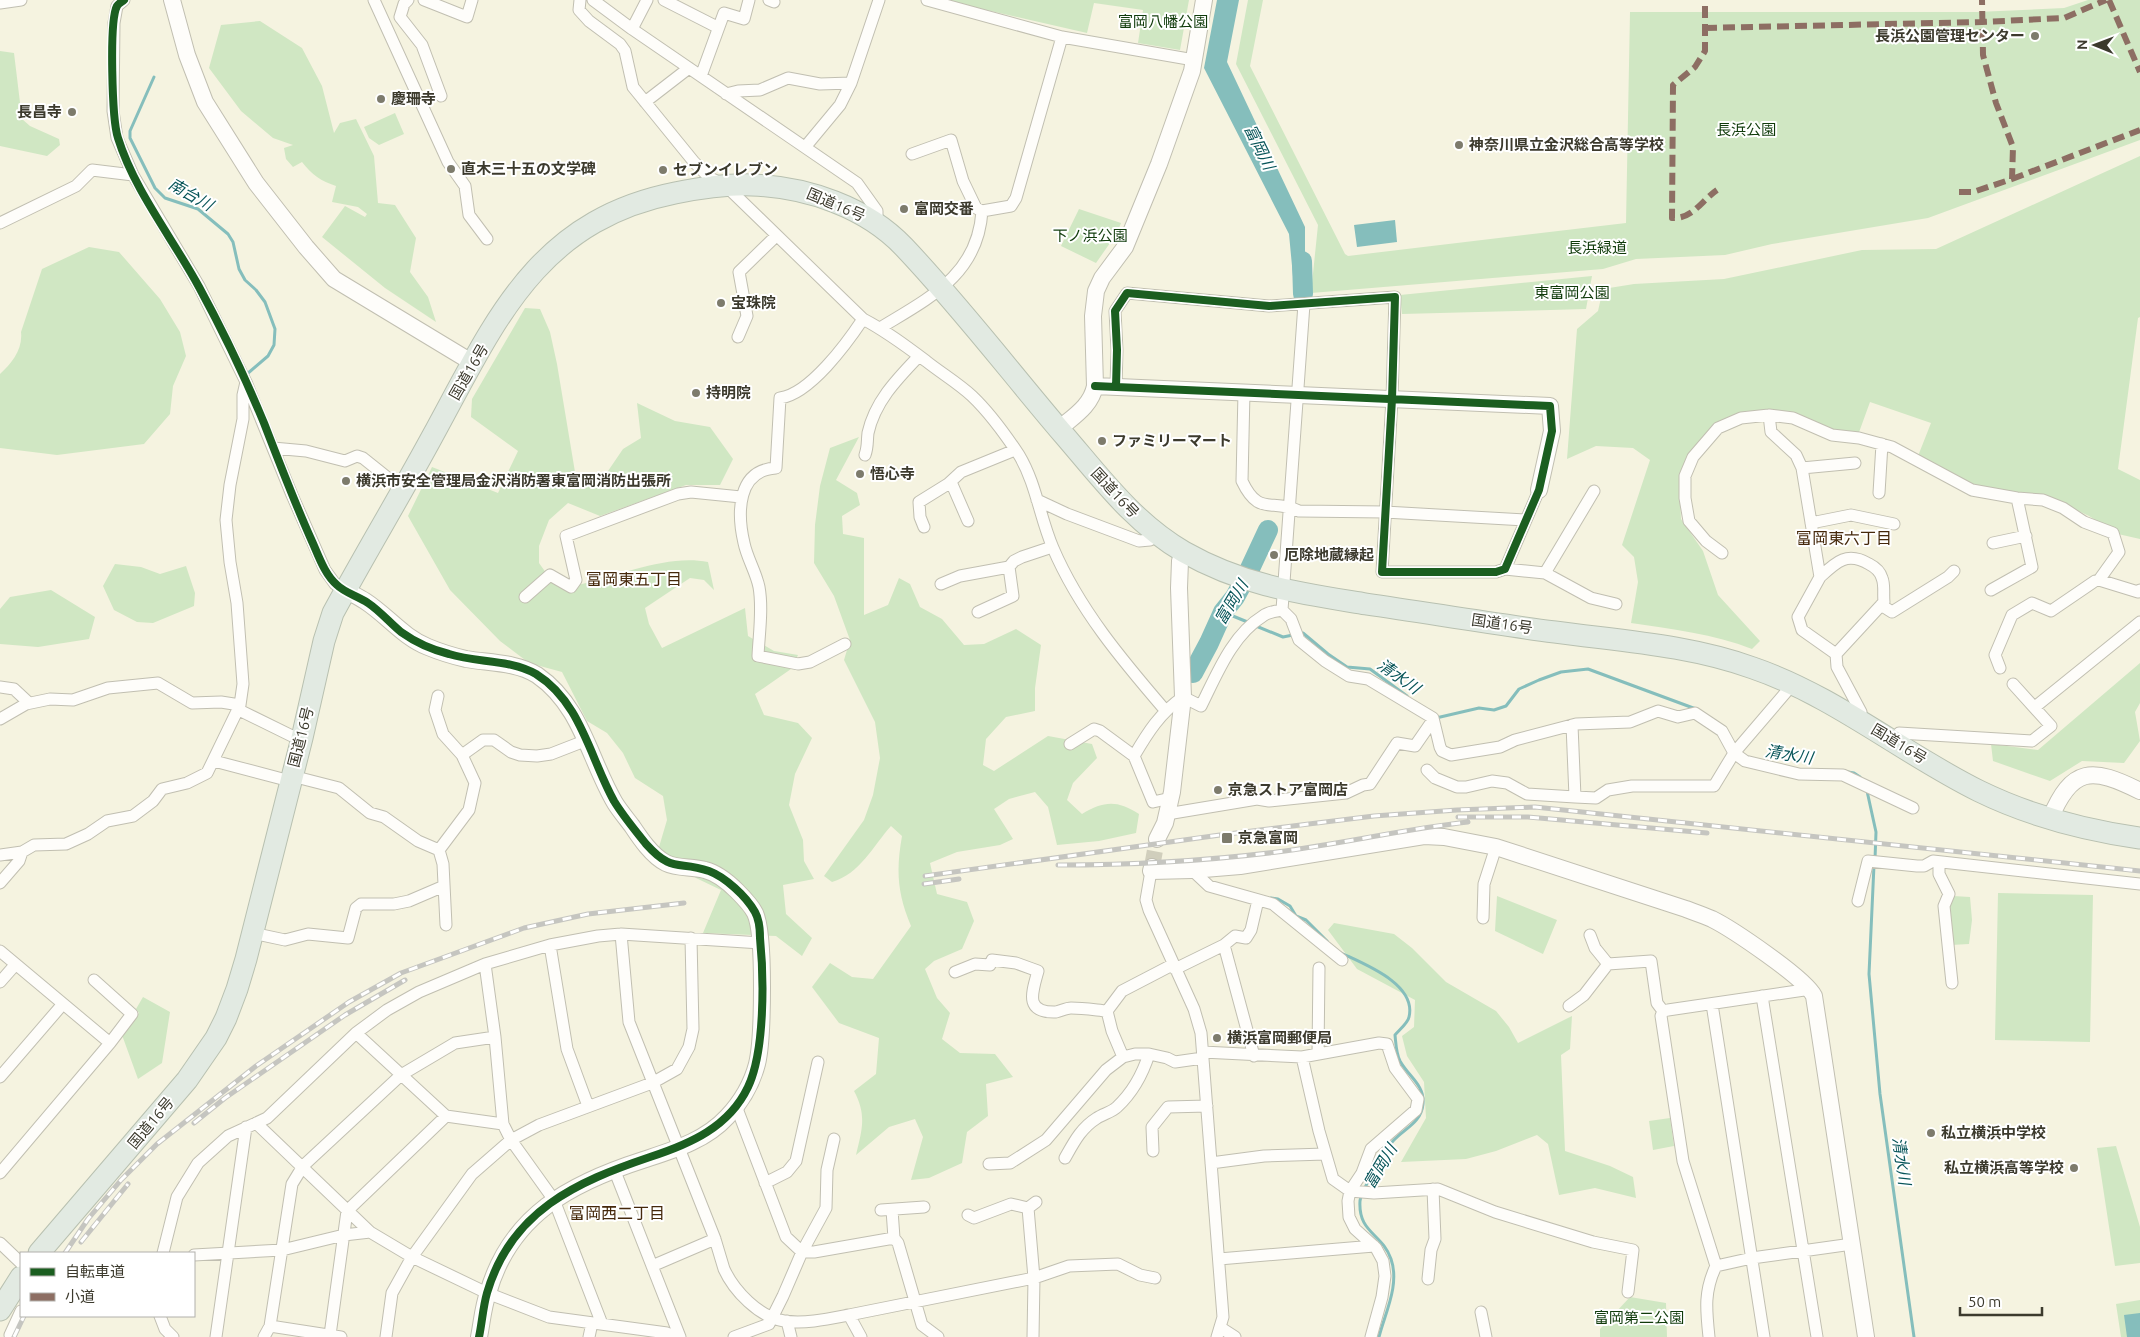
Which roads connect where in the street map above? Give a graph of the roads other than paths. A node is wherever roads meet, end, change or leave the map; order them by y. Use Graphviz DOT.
graph roads {
  1 [pos="21,0"];
  2 [pos="124,0"];
  3 [pos="172,0"];
  4 [pos="374,0"];
  5 [pos="408,0"];
  6 [pos="424,0"];
  7 [pos="472,0"];
  8 [pos="580,0"];
  9 [pos="593,0"];
  10 [pos="647,0"];
  11 [pos="664,0"];
  12 [pos="749,0"];
  13 [pos="878,0"];
  14 [pos="927,0"];
  15 [pos="1204,0"];
  16 [pos="0,3"];
  17 [pos="718,28"];
  18 [pos="632,29"];
  19 [pos="1062,38"];
  20 [pos="1194,60"];
  21 [pos="689,68"];
  22 [pos="701,76"];
  23 [pos="851,83"];
  24 [pos="726,94"];
  25 [pos="441,96"];
  26 [pos="645,102"];
  27 [pos="806,146"];
  28 [pos="912,154"];
  29 [pos="133,175"];
  30 [pos="725,185"];
  31 [pos="982,211"];
  32 [pos="0,223"];
  33 [pos="877,224"];
  34 [pos="776,236"];
  35 [pos="487,239"];
  36 [pos="942,289"];
  37 [pos="1304,304"];
  38 [pos="863,319"];
  39 [pos="880,328"];
  40 [pos="738,337"];
  41 [pos="919,356"];
  42 [pos="473,363"];
  43 [pos="246,382"];
  44 [pos="1095,386"];
  45 [pos="1116,387"];
  46 [pos="1244,392"];
  47 [pos="1297,395"];
  48 [pos="1392,399"];
  49 [pos="1769,415"];
  50 [pos="1059,429"];
  51 [pos="1882,444"];
  52 [pos="273,448"];
  53 [pos="1015,450"];
  54 [pos="865,455"];
  55 [pos="1855,463"];
  56 [pos="1802,468"];
  57 [pos="951,482"];
  58 [pos="403,490"];
  59 [pos="1538,490"];
  60 [pos="1594,491"];
  61 [pos="1879,493"];
  62 [pos="741,497"];
  63 [pos="2017,498"];
  64 [pos="1037,500"];
  65 [pos="1290,507"];
  66 [pos="1385,512"];
  67 [pos="1525,520"];
  68 [pos="968,521"];
  69 [pos="1811,523"];
  70 [pos="1894,524"];
  71 [pos="924,527"];
  72 [pos="1159,535"];
  73 [pos="2026,536"];
  74 [pos="1993,543"];
  75 [pos="1052,547"];
  76 [pos="1183,552"];
  77 [pos="1722,553"];
  78 [pos="1009,567"];
  79 [pos="1505,569"];
  80 [pos="1954,571"];
  81 [pos="1545,573"];
  82 [pos="1820,577"];
  83 [pos="2099,580"];
  84 [pos="941,584"];
  85 [pos="345,590"];
  86 [pos="1992,590"];
  87 [pos="2140,590"];
  88 [pos="525,598"];
  89 [pos="1283,600"];
  90 [pos="1616,604"];
  91 [pos="1881,605"];
  92 [pos="978,612"];
  93 [pos="2140,622"];
  94 [pos="846,644"];
  95 [pos="1836,654"];
  96 [pos="2000,668"];
  97 [pos="1794,684"];
  98 [pos="2013,684"];
  99 [pos="0,687"];
  100 [pos="438,696"];
  101 [pos="1183,697"];
  102 [pos="29,703"];
  103 [pos="2035,706"];
  104 [pos="238,707"];
  105 [pos="1165,710"];
  106 [pos="0,719"];
  107 [pos="1858,719"];
  108 [pos="1433,720"];
  109 [pos="1572,725"];
  110 [pos="302,738"];
  111 [pos="587,740"];
  112 [pos="1892,741"];
  113 [pos="1070,744"];
  114 [pos="1734,753"];
  115 [pos="462,755"];
  116 [pos="1134,756"];
  117 [pos="214,761"];
  118 [pos="1427,770"];
  119 [pos="291,779"];
  120 [pos="2140,791"];
  121 [pos="1575,797"];
  122 [pos="1171,798"];
  123 [pos="1913,808"];
  124 [pos="1167,814"];
  125 [pos="2050,819"];
  126 [pos="2140,838"];
  127 [pos="1157,839"];
  128 [pos="1496,847"];
  129 [pos="439,850"];
  130 [pos="22,852"];
  131 [pos="0,855"];
  132 [pos="1939,862"];
  133 [pos="1152,869"];
  134 [pos="1192,870"];
  135 [pos="0,883"];
  136 [pos="2140,884"];
  137 [pos="444,886"];
  138 [pos="1258,900"];
  139 [pos="1858,900"];
  140 [pos="1483,918"];
  141 [pos="446,925"];
  142 [pos="252,933"];
  143 [pos="621,934"];
  144 [pos="1590,935"];
  145 [pos="691,938"];
  146 [pos="761,943"];
  147 [pos="550,945"];
  148 [pos="1224,945"];
  149 [pos="0,951"];
  150 [pos="1342,960"];
  151 [pos="485,964"];
  152 [pos="1608,964"];
  153 [pos="15,965"];
  154 [pos="1174,967"];
  155 [pos="1319,968"];
  156 [pos="956,972"];
  157 [pos="94,980"];
  158 [pos="0,982"];
  159 [pos="1952,983"];
  160 [pos="1811,989"];
  161 [pos="1762,996"];
  162 [pos="1712,1004"];
  163 [pos="62,1005"];
  164 [pos="1569,1006"];
  165 [pos="1107,1011"];
  166 [pos="1663,1011"];
  167 [pos="356,1033"];
  168 [pos="495,1036"];
  169 [pos="110,1043"];
  170 [pos="1149,1054"];
  171 [pos="1318,1054"];
  172 [pos="1203,1055"];
  173 [pos="1254,1056"];
  174 [pos="1123,1057"];
  175 [pos="1302,1057"];
  176 [pos="818,1062"];
  177 [pos="401,1074"];
  178 [pos="0,1077"];
  179 [pos="652,1083"];
  180 [pos="588,1106"];
  181 [pos="736,1106"];
  182 [pos="1208,1106"];
  183 [pos="446,1116"];
  184 [pos="503,1124"];
  185 [pos="251,1125"];
  186 [pos="511,1140"];
  187 [pos="834,1140"];
  188 [pos="679,1148"];
  189 [pos="1154,1151"];
  190 [pos="1325,1154"];
  191 [pos="1065,1158"];
  192 [pos="1211,1163"];
  193 [pos="989,1164"];
  194 [pos="303,1166"];
  195 [pos="614,1169"];
  196 [pos="0,1173"];
  197 [pos="765,1183"];
  198 [pos="1433,1189"];
  199 [pos="1350,1191"];
  200 [pos="554,1200"];
  201 [pos="924,1207"];
  202 [pos="347,1211"];
  203 [pos="968,1215"];
  204 [pos="370,1232"];
  205 [pos="344,1235"];
  206 [pos="894,1238"];
  207 [pos="715,1239"];
  208 [pos="0,1243"];
  209 [pos="1852,1244"];
  210 [pos="1374,1246"];
  211 [pos="282,1250"];
  212 [pos="1803,1251"];
  213 [pos="40,1252"];
  214 [pos="163,1252"];
  215 [pos="802,1252"];
  216 [pos="228,1254"];
  217 [pos="195,1255"];
  218 [pos="412,1257"];
  219 [pos="1752,1258"];
  220 [pos="1219,1259"];
  221 [pos="20,1262"];
  222 [pos="652,1266"];
  223 [pos="1716,1266"];
  224 [pos="20,1278"];
  225 [pos="1034,1278"];
  226 [pos="1154,1278"];
  227 [pos="1428,1279"];
  228 [pos="1628,1292"];
  229 [pos="488,1293"];
  230 [pos="914,1301"];
  231 [pos="0,1310"];
  232 [pos="1481,1312"];
  233 [pos="20,1313"];
  234 [pos="849,1315"];
  235 [pos="160,1317"];
  236 [pos="772,1318"];
  237 [pos="787,1321"];
  238 [pos="597,1323"];
  239 [pos="270,1326"];
  240 [pos="1219,1333"];
  241 [pos="10,1335"];
  242 [pos="338,1336"];
  243 [pos="172,1337"];
  244 [pos="216,1337"];
  245 [pos="264,1337"];
  246 [pos="386,1337"];
  247 [pos="479,1337"];
  248 [pos="589,1337"];
  249 [pos="679,1337"];
  250 [pos="734,1337"];
  251 [pos="791,1337"];
  252 [pos="861,1337"];
  253 [pos="938,1337"];
  254 [pos="1033,1337"];
  255 [pos="1235,1337"];
  256 [pos="1371,1337"];
  257 [pos="1486,1337"];
  258 [pos="1709,1337"];
  259 [pos="1764,1337"];
  260 [pos="1817,1337"];
  261 [pos="1866,1337"];
  1 -- 16 [label="street"];
  2 -- 29 [label="street"];
  3 -- 42 [label="street"];
  4 -- 35 [label="street"];
  5 -- 25 [label="street"];
  6 -- 7 [label="street"];
  8 -- 26 [label="street"];
  9 -- 18 [label="street"];
  10 -- 18 [label="street"];
  11 -- 17 [label="street"];
  12 -- 17 [label="street"];
  13 -- 23 [label="street"];
  14 -- 19 [label="street"];
  15 -- 20 [label="street"];
  17 -- 22 [label="street"];
  18 -- 21 [label="street"];
  19 -- 20 [label="street"];
  19 -- 31 [label="street"];
  20 -- 44 [label="street"];
  21 -- 22 [label="street"];
  21 -- 26 [label="street"];
  22 -- 24 [label="street"];
  23 -- 24 [label="street"];
  23 -- 27 [label="street"];
  24 -- 27 [label="street"];
  26 -- 30 [label="street"];
  27 -- 33 [label="street"];
  28 -- 31 [label="street"];
  29 -- 32 [label="street"];
  29 -- 43 [label="street"];
  30 -- 33 [label="highway, 国道16号"];
  30 -- 34 [label="street"];
  30 -- 42 [label="highway, 国道16号"];
  31 -- 36 [label="street"];
  33 -- 36 [label="highway, 国道16号"];
  34 -- 38 [label="street"];
  34 -- 40 [label="street"];
  36 -- 39 [label="street"];
  36 -- 50 [label="highway, 国道16号"];
  37 -- 45 [label="street"];
  37 -- 47 [label="street"];
  37 -- 48 [label="street"];
  38 -- 39 [label="street"];
  38 -- 62 [label="street"];
  39 -- 41 [label="street"];
  41 -- 53 [label="street"];
  41 -- 54 [label="street"];
  42 -- 58 [label="highway, 国道16号"];
  43 -- 52 [label="street"];
  43 -- 104 [label="street"];
  44 -- 45 [label="street"];
  44 -- 50 [label="street"];
  45 -- 46 [label="street"];
  46 -- 47 [label="street"];
  46 -- 65 [label="street"];
  47 -- 48 [label="street"];
  47 -- 65 [label="street"];
  48 -- 59 [label="street"];
  48 -- 66 [label="street"];
  49 -- 51 [label="street"];
  49 -- 56 [label="street"];
  49 -- 77 [label="street"];
  50 -- 72 [label="highway, 国道16号"];
  51 -- 61 [label="street"];
  51 -- 63 [label="street"];
  52 -- 58 [label="street"];
  52 -- 85 [label="street"];
  53 -- 57 [label="street"];
  53 -- 64 [label="street"];
  55 -- 56 [label="street"];
  56 -- 69 [label="street"];
  57 -- 68 [label="street"];
  57 -- 71 [label="street"];
  58 -- 85 [label="highway, 国道16号"];
  59 -- 67 [label="street"];
  60 -- 81 [label="street"];
  62 -- 88 [label="street"];
  62 -- 94 [label="street"];
  63 -- 73 [label="street"];
  63 -- 83 [label="street"];
  64 -- 72 [label="street"];
  64 -- 75 [label="street"];
  65 -- 66 [label="street"];
  65 -- 89 [label="street"];
  66 -- 67 [label="street"];
  66 -- 79 [label="street"];
  67 -- 79 [label="street"];
  69 -- 70 [label="street"];
  69 -- 82 [label="street"];
  72 -- 76 [label="highway, 国道16号"];
  73 -- 74 [label="street"];
  73 -- 86 [label="street"];
  75 -- 78 [label="street"];
  75 -- 105 [label="street"];
  76 -- 89 [label="highway, 国道16号"];
  76 -- 101 [label="street"];
  78 -- 84 [label="street"];
  78 -- 92 [label="street"];
  79 -- 81 [label="street"];
  80 -- 91 [label="street"];
  81 -- 90 [label="street"];
  82 -- 91 [label="street"];
  82 -- 95 [label="street"];
  83 -- 87 [label="street"];
  83 -- 96 [label="street"];
  85 -- 110 [label="highway, 国道16号"];
  85 -- 111 [label="street"];
  89 -- 97 [label="highway, 国道16号"];
  89 -- 101 [label="street"];
  89 -- 108 [label="street"];
  91 -- 95 [label="street"];
  93 -- 103 [label="street"];
  95 -- 107 [label="street"];
  97 -- 107 [label="highway, 国道16号"];
  97 -- 114 [label="street"];
  98 -- 103 [label="street"];
  99 -- 102 [label="street"];
  100 -- 115 [label="street"];
  101 -- 105 [label="street"];
  101 -- 122 [label="street"];
  102 -- 104 [label="street"];
  102 -- 106 [label="street"];
  103 -- 112 [label="street"];
  104 -- 110 [label="street"];
  104 -- 117 [label="street"];
  105 -- 116 [label="street"];
  107 -- 112 [label="highway, 国道16号"];
  108 -- 109 [label="street"];
  108 -- 124 [label="street"];
  109 -- 114 [label="street"];
  109 -- 121 [label="street"];
  110 -- 119 [label="highway, 国道16号"];
  111 -- 115 [label="street"];
  111 -- 146 [label="street"];
  112 -- 125 [label="highway, 国道16号"];
  113 -- 116 [label="street"];
  114 -- 121 [label="street"];
  114 -- 123 [label="street"];
  115 -- 129 [label="street"];
  116 -- 122 [label="street"];
  117 -- 119 [label="street"];
  117 -- 130 [label="street"];
  118 -- 121 [label="street"];
  119 -- 129 [label="street"];
  119 -- 142 [label="highway, 国道16号"];
  120 -- 125 [label="street"];
  122 -- 124 [label="street"];
  124 -- 127 [label="street"];
  125 -- 126 [label="highway, 国道16号"];
  128 -- 134 [label="street"];
  128 -- 140 [label="street"];
  128 -- 160 [label="street"];
  129 -- 137 [label="street"];
  130 -- 131 [label="street"];
  130 -- 135 [label="street"];
  132 -- 136 [label="street"];
  132 -- 139 [label="street"];
  132 -- 159 [label="street"];
  133 -- 134 [label="street"];
  133 -- 154 [label="street"];
  134 -- 138 [label="street"];
  137 -- 141 [label="street"];
  137 -- 142 [label="street"];
  138 -- 148 [label="street"];
  138 -- 150 [label="street"];
  142 -- 213 [label="highway, 国道16号"];
  143 -- 145 [label="street"];
  143 -- 147 [label="street"];
  143 -- 179 [label="street"];
  144 -- 152 [label="street"];
  145 -- 146 [label="street"];
  145 -- 179 [label="street"];
  146 -- 181 [label="street"];
  147 -- 151 [label="street"];
  147 -- 180 [label="street"];
  148 -- 154 [label="street"];
  148 -- 173 [label="street"];
  149 -- 153 [label="street"];
  151 -- 167 [label="street"];
  151 -- 168 [label="street"];
  152 -- 164 [label="street"];
  152 -- 166 [label="street"];
  153 -- 158 [label="street"];
  153 -- 163 [label="street"];
  154 -- 165 [label="street"];
  154 -- 172 [label="street"];
  155 -- 171 [label="street"];
  156 -- 165 [label="street"];
  157 -- 169 [label="street"];
  160 -- 161 [label="street"];
  160 -- 209 [label="street"];
  161 -- 162 [label="street"];
  161 -- 212 [label="street"];
  162 -- 166 [label="street"];
  162 -- 219 [label="street"];
  163 -- 169 [label="street"];
  163 -- 178 [label="street"];
  165 -- 174 [label="street"];
  166 -- 223 [label="street"];
  167 -- 177 [label="street"];
  167 -- 185 [label="street"];
  168 -- 177 [label="street"];
  168 -- 184 [label="street"];
  169 -- 196 [label="street"];
  170 -- 172 [label="street"];
  170 -- 174 [label="street"];
  170 -- 191 [label="street"];
  171 -- 175 [label="street"];
  171 -- 199 [label="street"];
  172 -- 173 [label="street"];
  172 -- 182 [label="street"];
  173 -- 175 [label="street"];
  174 -- 193 [label="street"];
  175 -- 190 [label="street"];
  176 -- 197 [label="street"];
  177 -- 183 [label="street"];
  177 -- 194 [label="street"];
  179 -- 180 [label="street"];
  179 -- 188 [label="street"];
  180 -- 186 [label="street"];
  181 -- 188 [label="street"];
  181 -- 197 [label="street"];
  182 -- 189 [label="street"];
  182 -- 192 [label="street"];
  183 -- 184 [label="street"];
  183 -- 202 [label="street"];
  184 -- 186 [label="street"];
  185 -- 194 [label="street"];
  185 -- 214 [label="street"];
  185 -- 216 [label="street"];
  186 -- 200 [label="street"];
  186 -- 218 [label="street"];
  187 -- 215 [label="street"];
  188 -- 195 [label="street"];
  188 -- 207 [label="street"];
  190 -- 192 [label="street"];
  190 -- 199 [label="street"];
  192 -- 220 [label="street"];
  194 -- 202 [label="street"];
  194 -- 211 [label="street"];
  195 -- 200 [label="street"];
  195 -- 222 [label="street"];
  197 -- 215 [label="street"];
  198 -- 199 [label="street"];
  198 -- 227 [label="street"];
  198 -- 228 [label="street"];
  199 -- 210 [label="street"];
  200 -- 229 [label="street"];
  200 -- 238 [label="street"];
  201 -- 206 [label="street"];
  202 -- 204 [label="street"];
  202 -- 205 [label="street"];
  203 -- 225 [label="street"];
  204 -- 205 [label="street"];
  204 -- 218 [label="street"];
  205 -- 211 [label="street"];
  205 -- 242 [label="street"];
  206 -- 215 [label="street"];
  206 -- 230 [label="street"];
  207 -- 222 [label="street"];
  207 -- 236 [label="street"];
  208 -- 221 [label="street"];
  209 -- 212 [label="street"];
  209 -- 261 [label="street"];
  210 -- 220 [label="street"];
  210 -- 256 [label="street"];
  211 -- 216 [label="street"];
  211 -- 239 [label="street"];
  212 -- 219 [label="street"];
  212 -- 260 [label="street"];
  215 -- 236 [label="street"];
  216 -- 217 [label="street"];
  216 -- 244 [label="street"];
  218 -- 229 [label="street"];
  218 -- 246 [label="street"];
  219 -- 223 [label="street"];
  219 -- 259 [label="street"];
  220 -- 240 [label="street"];
  222 -- 249 [label="street"];
  223 -- 258 [label="street"];
  224 -- 231 [label="highway"];
  225 -- 226 [label="street"];
  225 -- 230 [label="street"];
  225 -- 254 [label="street"];
  229 -- 238 [label="street"];
  229 -- 247 [label="street"];
  230 -- 234 [label="street"];
  230 -- 253 [label="street"];
  232 -- 257 [label="street"];
  233 -- 241 [label="street"];
  234 -- 237 [label="street"];
  234 -- 252 [label="street"];
  235 -- 243 [label="street"];
  236 -- 237 [label="street"];
  236 -- 250 [label="street"];
  237 -- 251 [label="street"];
  238 -- 248 [label="street"];
  238 -- 249 [label="street"];
  239 -- 242 [label="street"];
  239 -- 245 [label="street"];
  240 -- 255 [label="street"];
}
